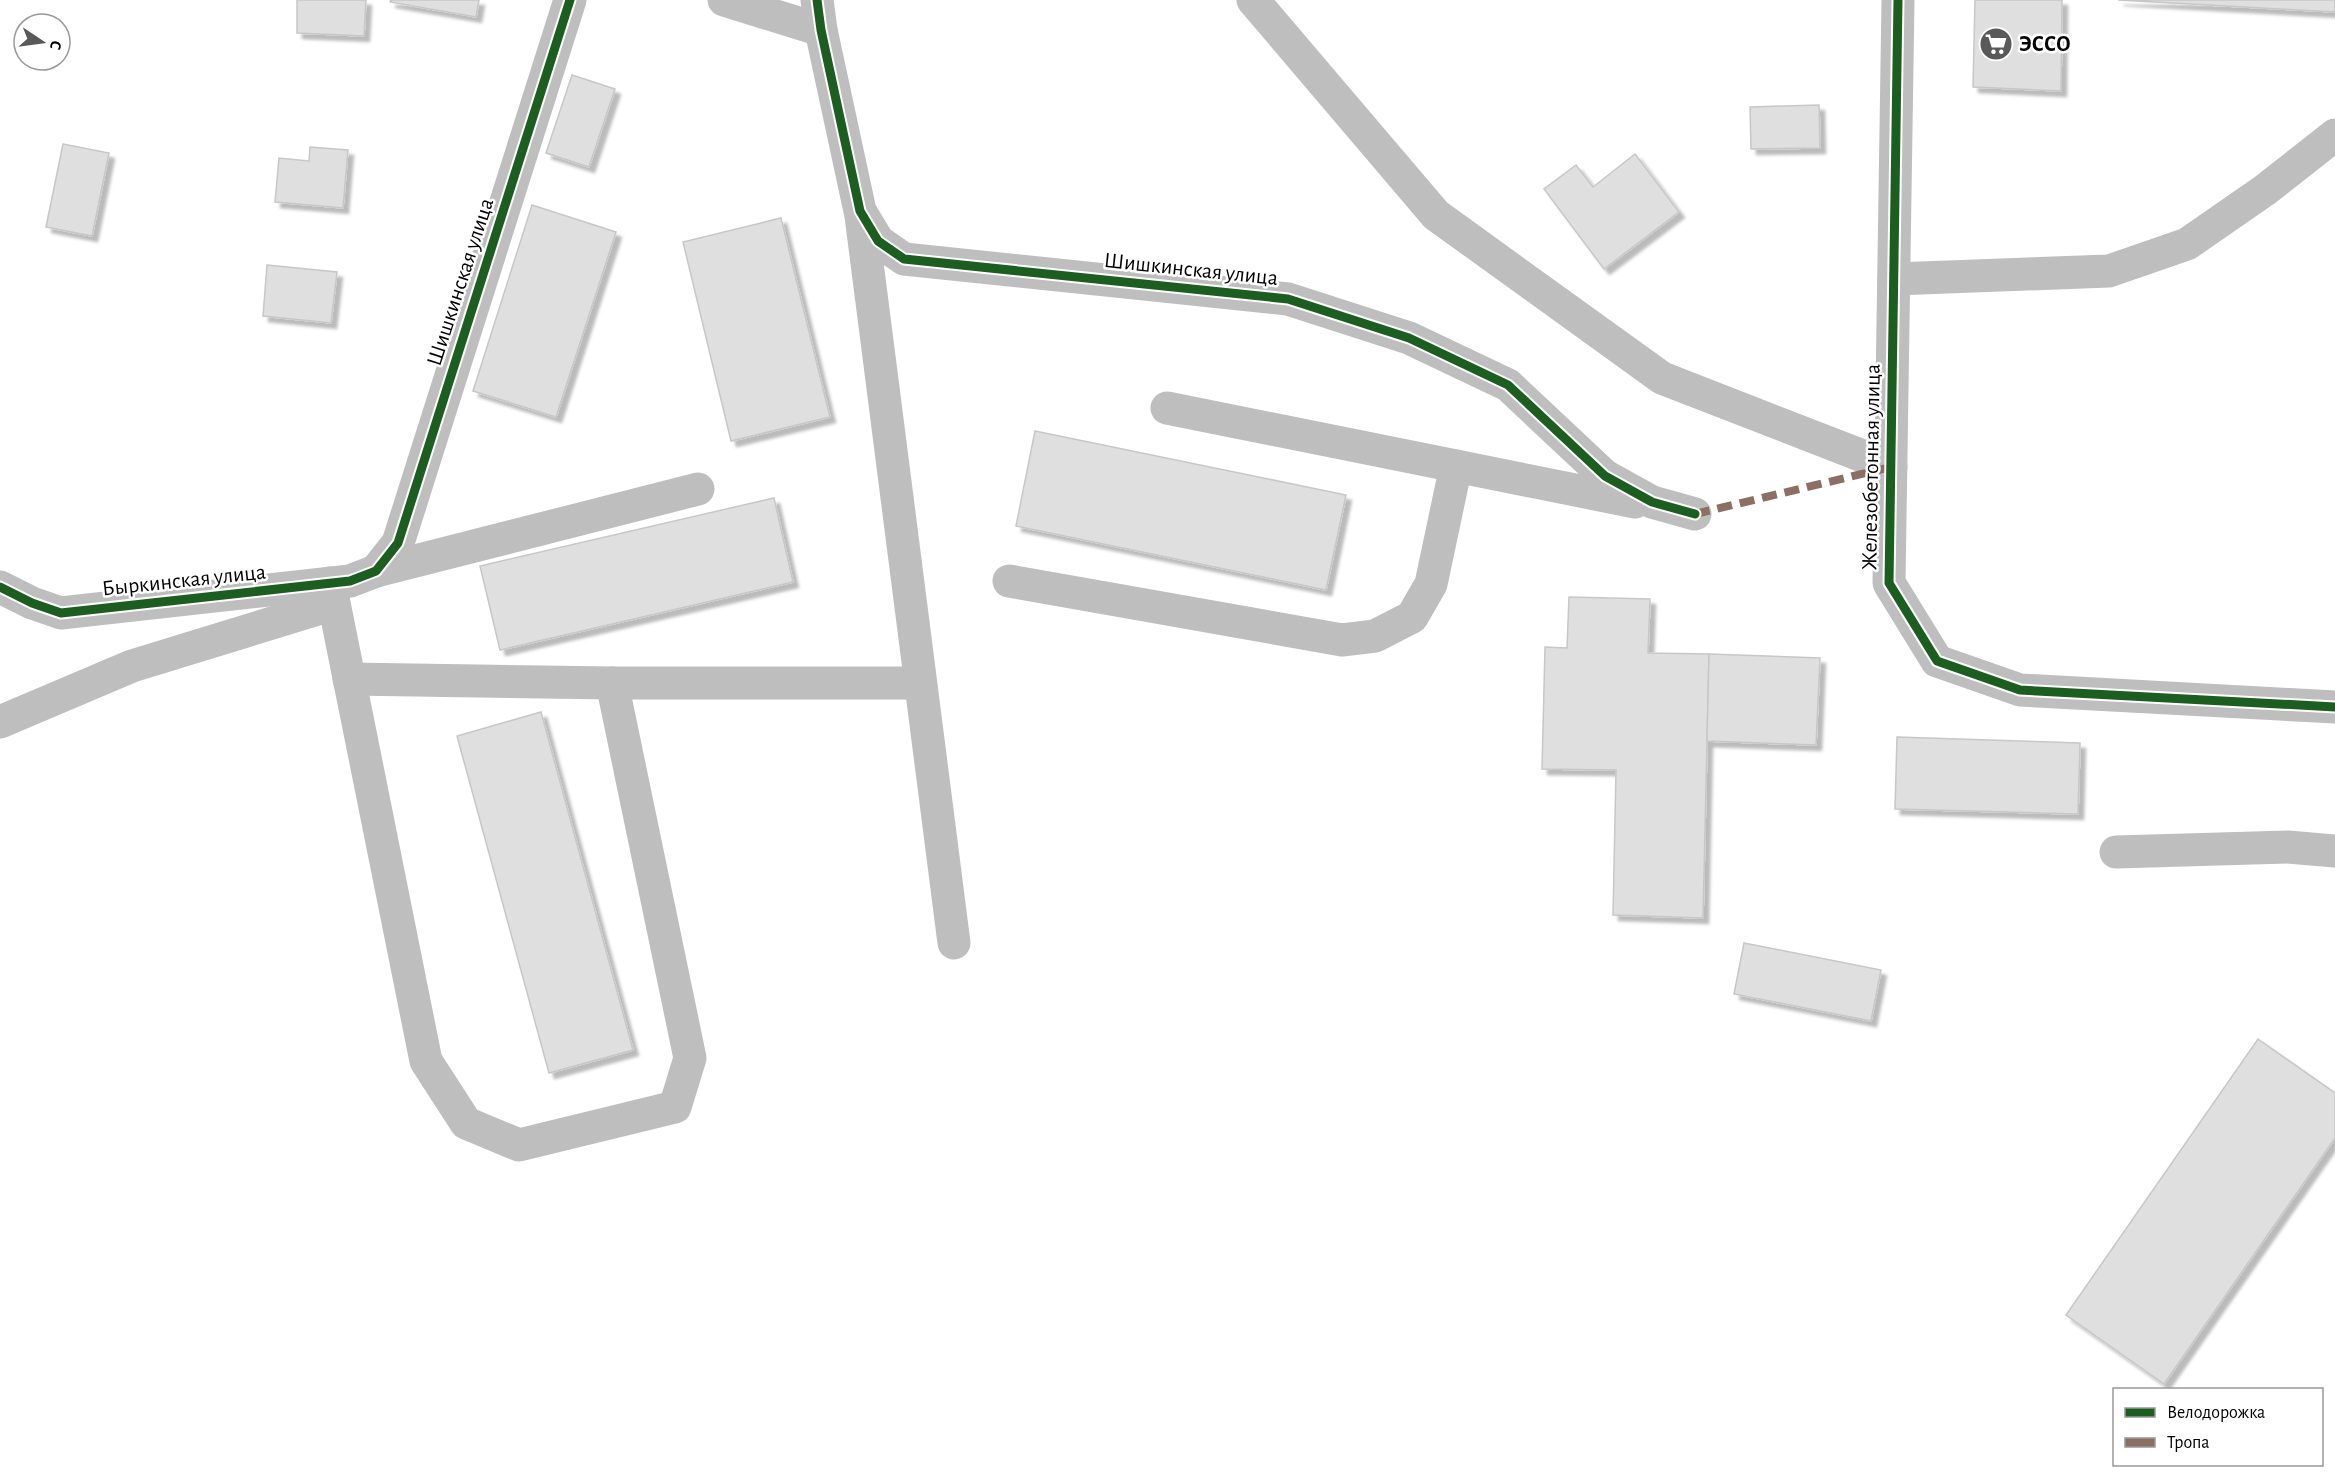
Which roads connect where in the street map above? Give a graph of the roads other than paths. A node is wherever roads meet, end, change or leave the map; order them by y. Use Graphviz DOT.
graph roads {
  1 [pos="570,0"];
  2 [pos="724,0"];
  3 [pos="1253,0"];
  4 [pos="1898,0"];
  5 [pos="819,15"];
  6 [pos="2335,135"];
  7 [pos="860,211"];
  8 [pos="1894,279"];
  9 [pos="1167,408"];
  10 [pos="1456,466"];
  11 [pos="1891,467"];
  12 [pos="698,489"];
  13 [pos="376,571"];
  14 [pos="1009,581"];
  15 [pos="0,587"];
  16 [pos="332,593"];
  17 [pos="349,680"];
  18 [pos="612,683"];
  19 [pos="920,683"];
  20 [pos="2335,707"];
  21 [pos="0,722"];
  22 [pos="2335,851"];
  23 [pos="2116,852"];
  24 [pos="954,943"];
  1 -- 13 [label="street, Шишкинская улица"];
  2 -- 5 [label="street"];
  3 -- 11 [label="street"];
  4 -- 8 [label="street, Железобетонная улица"];
  5 -- 7 [label="street, Шишкинская улица"];
  6 -- 8 [label="street"];
  7 -- 10 [label="street, Шишкинская улица"];
  7 -- 19 [label="street"];
  8 -- 11 [label="street, Железобетонная улица"];
  9 -- 10 [label="street"];
  10 -- 14 [label="street"];
  11 -- 20 [label="street, Железобетонная улица"];
  12 -- 13 [label="street, Быркинская улица"];
  13 -- 16 [label="street, Быркинская улица"];
  15 -- 16 [label="street, Быркинская улица"];
  16 -- 17 [label="street"];
  16 -- 21 [label="street"];
  17 -- 18 [label="street"];
  17 -- 18 [label="street"];
  18 -- 19 [label="street"];
  19 -- 24 [label="street"];
  22 -- 23 [label="street"];
}
